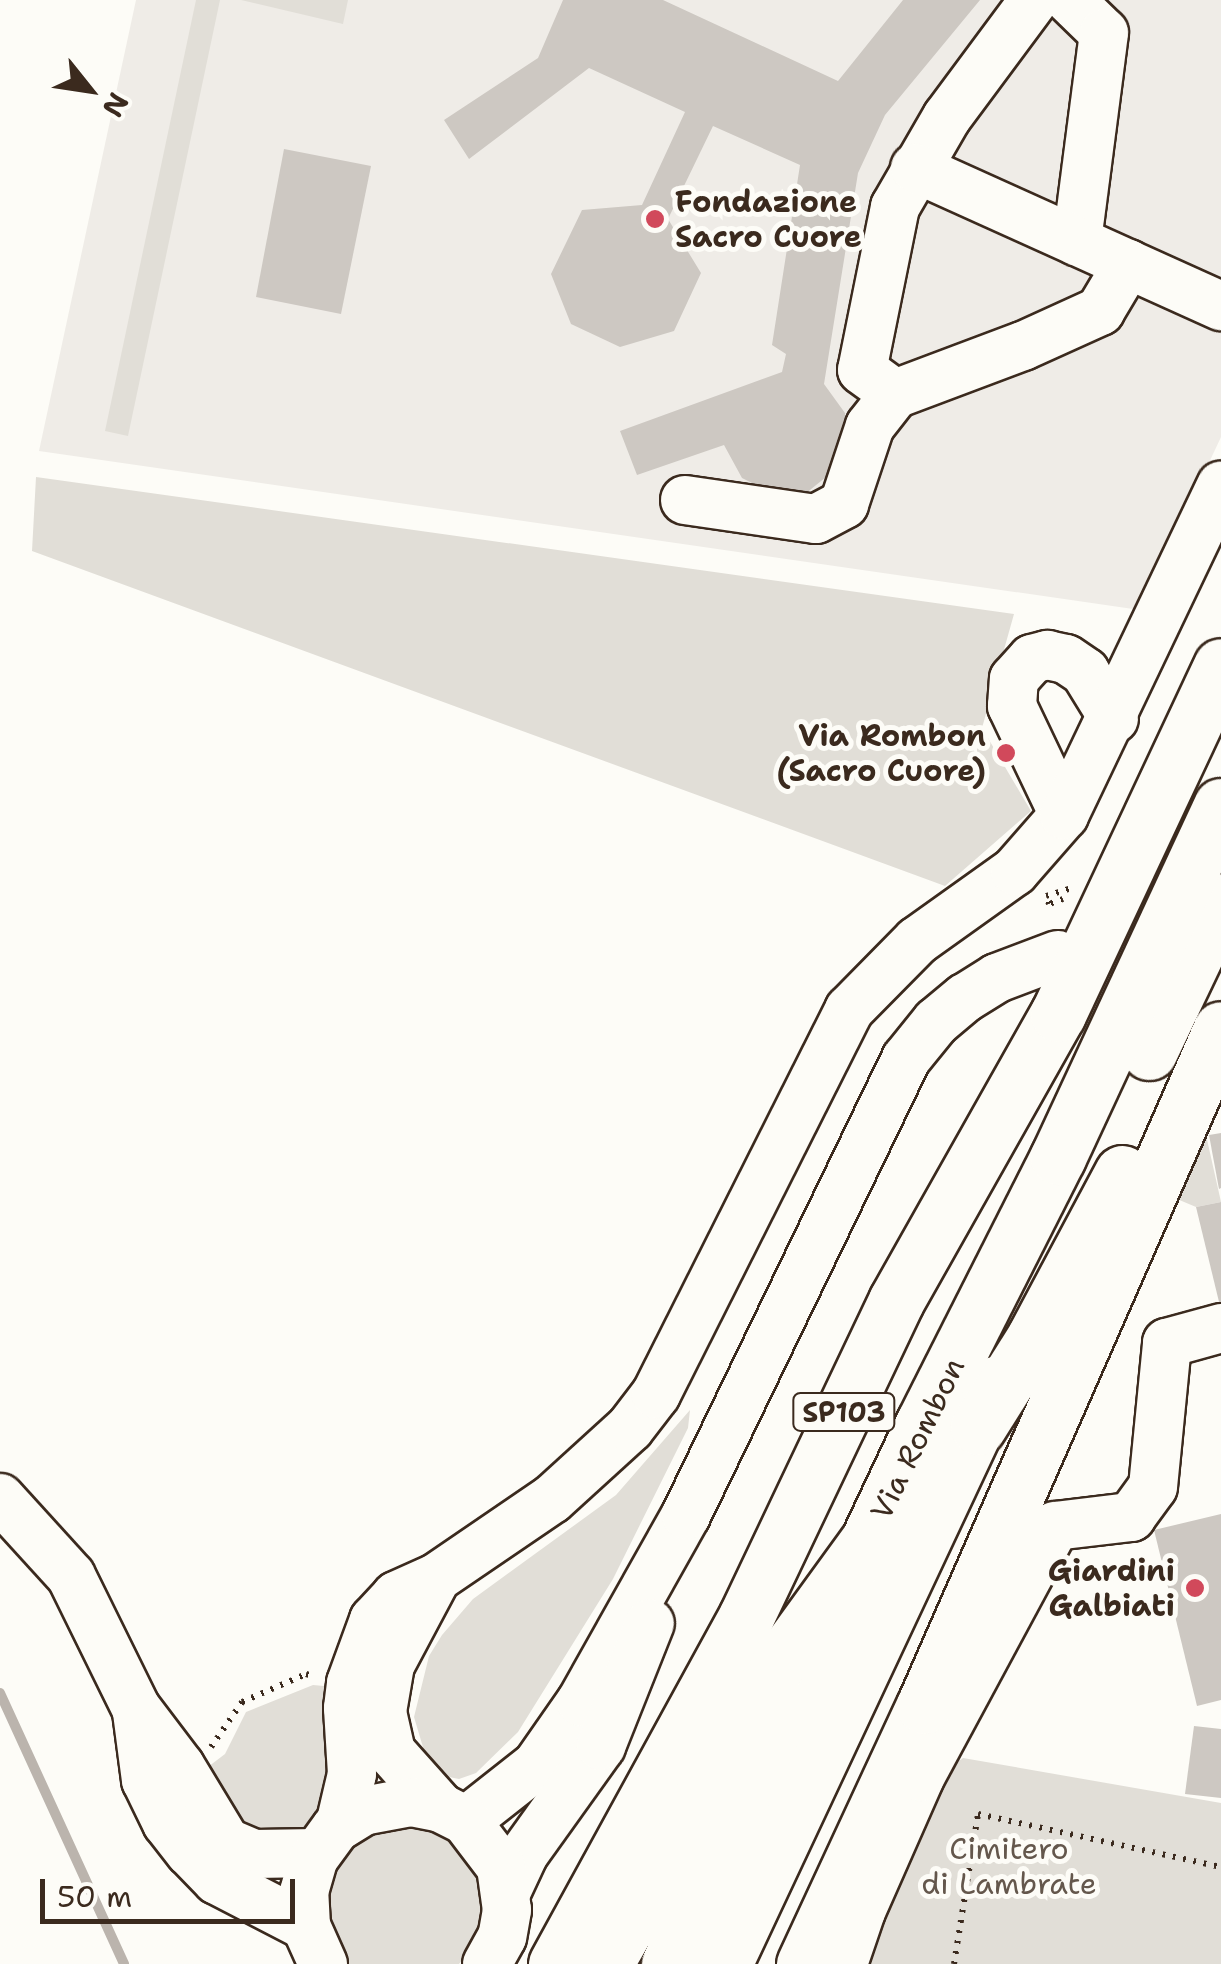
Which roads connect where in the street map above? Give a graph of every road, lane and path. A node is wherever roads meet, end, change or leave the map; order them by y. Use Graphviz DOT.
graph roads {
  1 [pos="1034,0"];
  2 [pos="1070,0"];
  3 [pos="915,168"];
  4 [pos="1076,241"];
  5 [pos="1128,264"];
  6 [pos="1221,306"];
  7 [pos="895,394"];
  8 [pos="1221,486"];
  9 [pos="685,500"];
  10 [pos="1221,666"];
  11 [pos="1114,719"];
  12 [pos="1221,806"];
  13 [pos="1064,816"];
  14 [pos="1130,860"];
  15 [pos="1221,901"];
  16 [pos="1058,956"];
  17 [pos="1221,1002"];
  18 [pos="1221,1029"];
  19 [pos="1221,1328"];
  20 [pos="923,1424"];
  21 [pos="978,1426"];
  22 [pos="0,1498"];
  23 [pos="686,1515"];
  24 [pos="870,1538"];
  25 [pos="436,1578"];
  26 [pos="320,1678"];
  27 [pos="136,1708"];
  28 [pos="200,1758"];
  29 [pos="454,1814"];
  30 [pos="328,1839"];
  31 [pos="1221,1867"];
  32 [pos="506,1890"];
  33 [pos="316,1951"];
  34 [pos="487,1964"];
  35 [pos="556,1964"];
  36 [pos="605,1964"];
  37 [pos="669,1964"];
  38 [pos="724,1964"];
  39 [pos="804,1964"];
  40 [pos="843,1964"];
  41 [pos="954,1964"];
  1 -- 3 [label="street"];
  2 -- 4 [label="street"];
  3 -- 4 [label="street"];
  3 -- 7 [label="street"];
  4 -- 5 [label="street"];
  5 -- 6 [label="street"];
  5 -- 7 [label="street"];
  7 -- 9 [label="street"];
  8 -- 11 [label="street"];
  10 -- 14 [label="main road"];
  11 -- 13 [label="street"];
  11 -- 13 [label="street"];
  12 -- 20 [label="main road, Via Rombon"];
  13 -- 25 [label="street"];
  14 -- 20 [label="main road"];
  14 -- 35 [label="main road, SP103"];
  15 -- 21 [label="main road, Via Rombon"];
  16 -- 23 [label="street"];
  17 -- 21 [label="main road"];
  18 -- 39 [label="main road"];
  19 -- 40 [label="street"];
  20 -- 24 [label="main road, Via Rombon"];
  21 -- 38 [label="main road, Via Rombon"];
  22 -- 27 [label="street"];
  23 -- 29 [label="street"];
  23 -- 32 [label="street"];
  24 -- 36 [label="main road"];
  24 -- 37 [label="main road, Via Rombon"];
  25 -- 29 [label="street"];
  25 -- 30 [label="street"];
  26 -- 28 [label="path"];
  27 -- 30 [label="street"];
  27 -- 33 [label="street"];
  29 -- 30 [label="street"];
  29 -- 32 [label="street"];
  30 -- 33 [label="street"];
  31 -- 41 [label="path"];
  32 -- 34 [label="street"];
}
